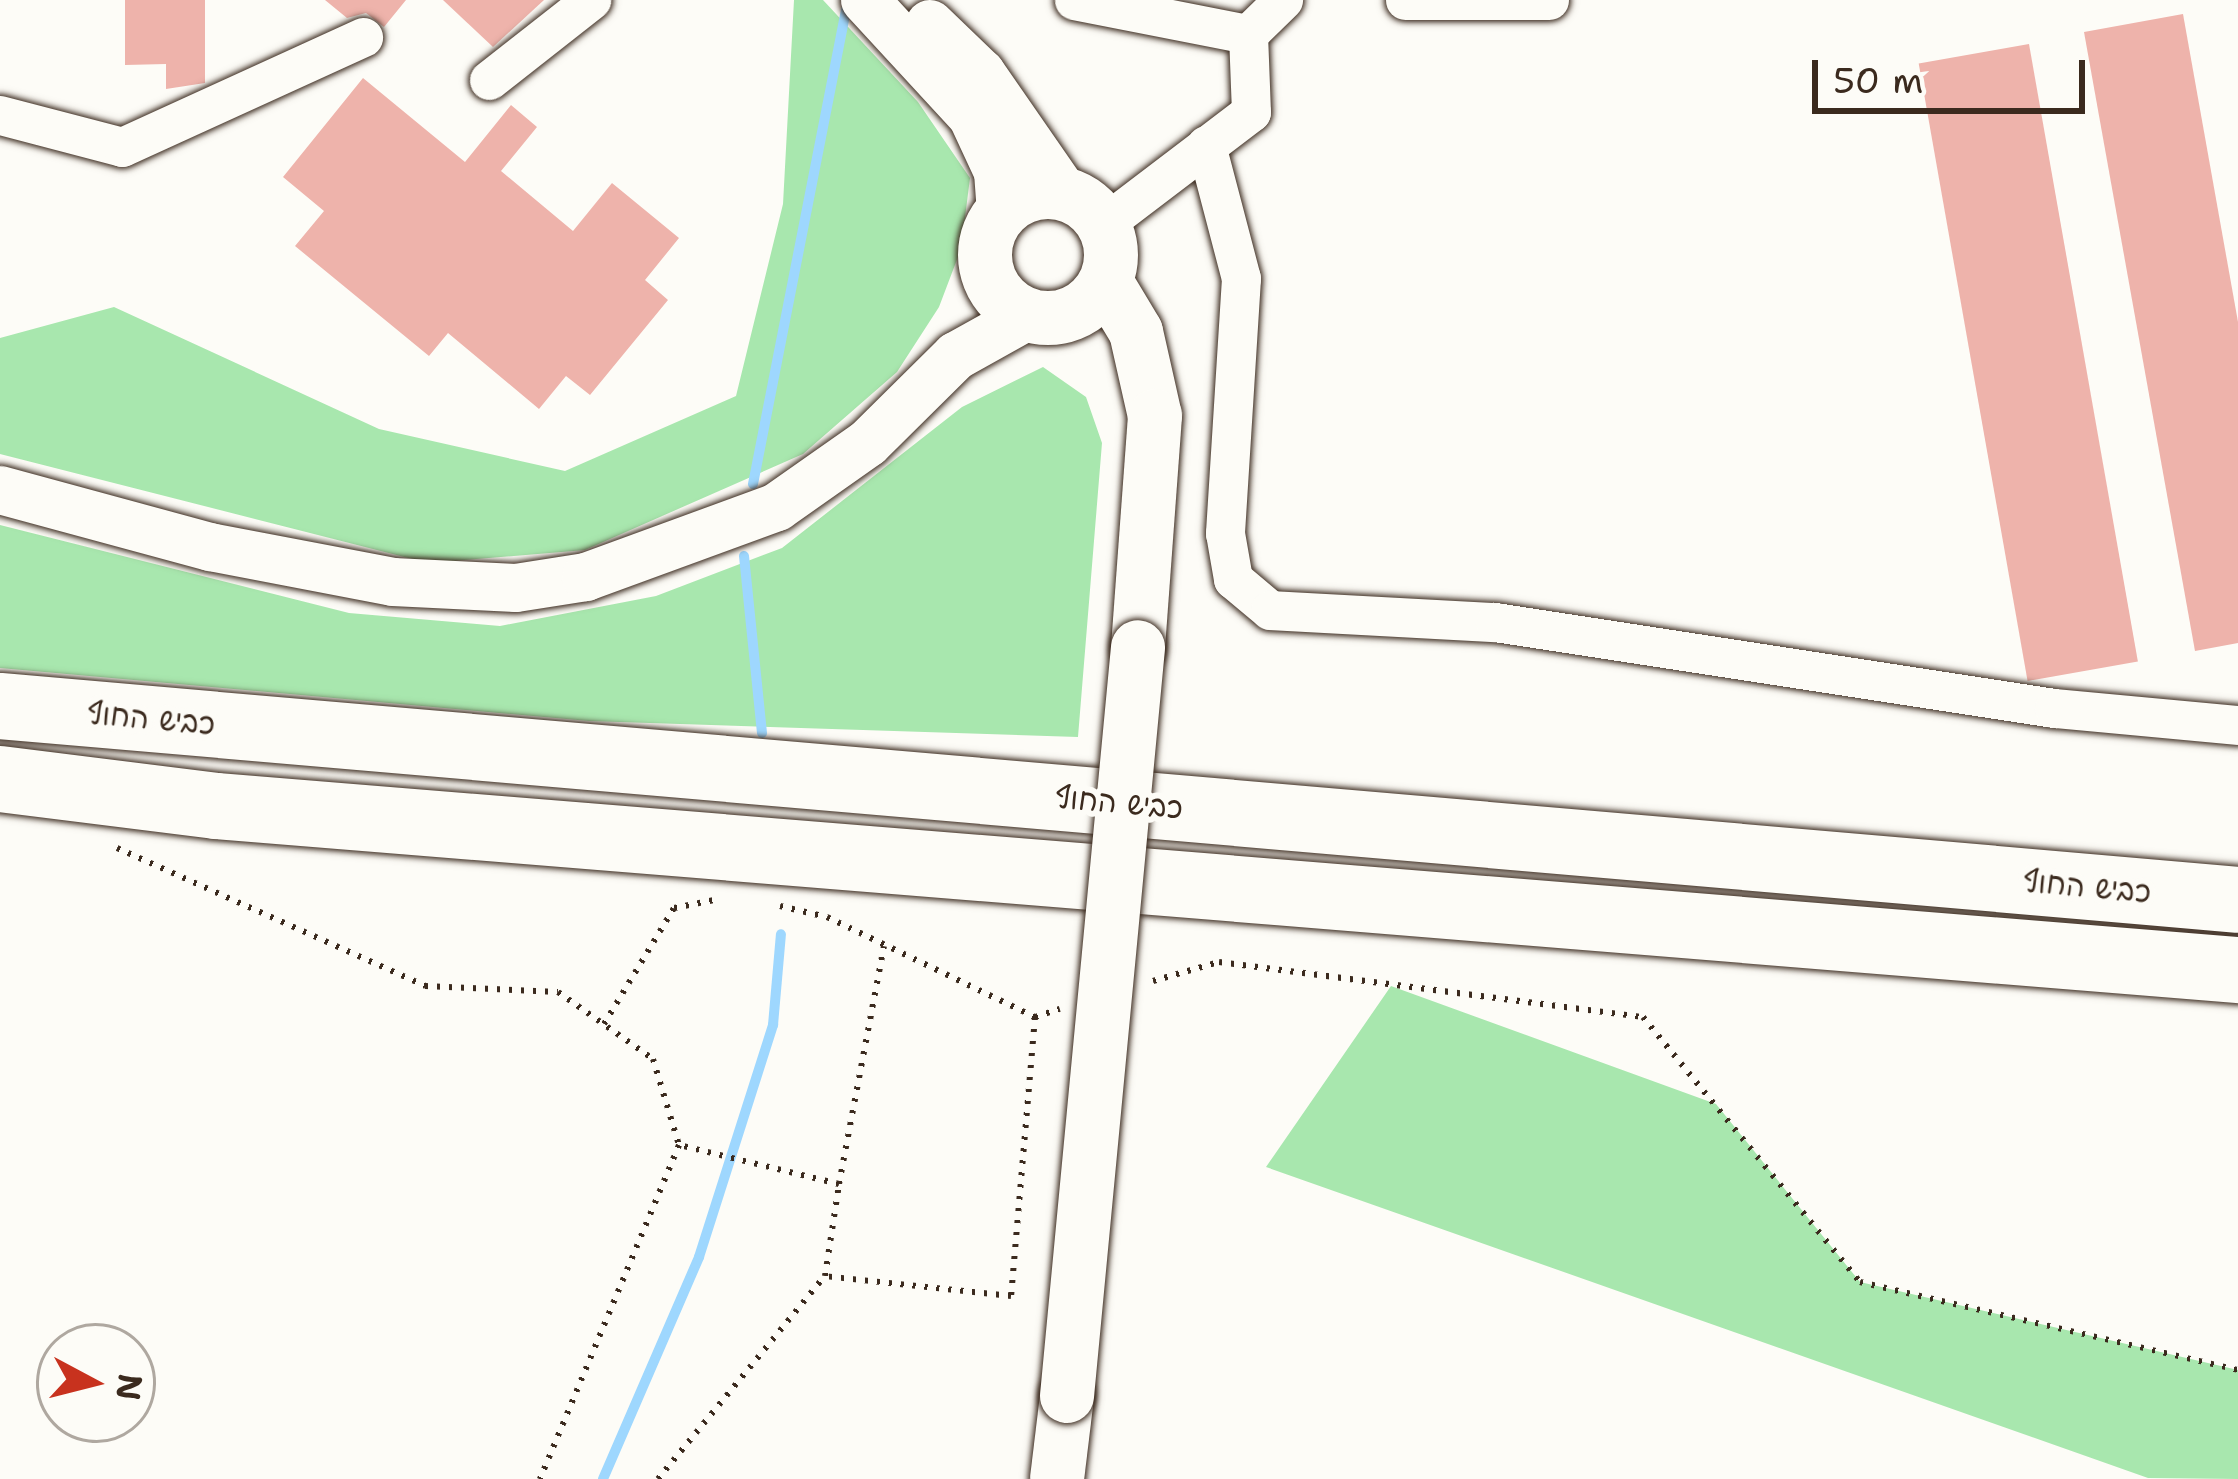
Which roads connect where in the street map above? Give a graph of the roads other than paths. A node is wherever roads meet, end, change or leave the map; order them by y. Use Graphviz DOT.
graph roads {
  1 [pos="590,0"];
  2 [pos="865,0"];
  3 [pos="899,0"];
  4 [pos="1074,0"];
  5 [pos="1283,0"];
  6 [pos="1405,0"];
  7 [pos="1549,0"];
  8 [pos="1248,34"];
  9 [pos="363,37"];
  10 [pos="489,80"];
  11 [pos="0,115"];
  12 [pos="1206,146"];
  13 [pos="1084,209"];
  14 [pos="1000,213"];
  15 [pos="1106,282"];
  16 [pos="1028,310"];
  17 [pos="1152,384"];
  18 [pos="0,490"];
  19 [pos="0,706"];
  20 [pos="2238,725"];
  21 [pos="0,779"];
  22 [pos="2238,901"];
  23 [pos="2238,970"];
  24 [pos="1057,1479"];
  1 -- 10 [label="street"];
  2 -- 14 [label="street"];
  3 -- 13 [label="street"];
  4 -- 8 [label="street"];
  5 -- 8 [label="street"];
  6 -- 7 [label="street"];
  8 -- 12 [label="street"];
  9 -- 11 [label="street"];
  12 -- 13 [label="street"];
  12 -- 20 [label="street"];
  13 -- 14 [label="main road"];
  13 -- 15 [label="main road"];
  14 -- 16 [label="main road"];
  15 -- 16 [label="main road"];
  15 -- 17 [label="main road"];
  16 -- 17 [label="main road"];
  16 -- 18 [label="street"];
  17 -- 24 [label="main road, bridge"];
  19 -- 22 [label="highway, כביש החוף"];
  21 -- 23 [label="highway"];
}
